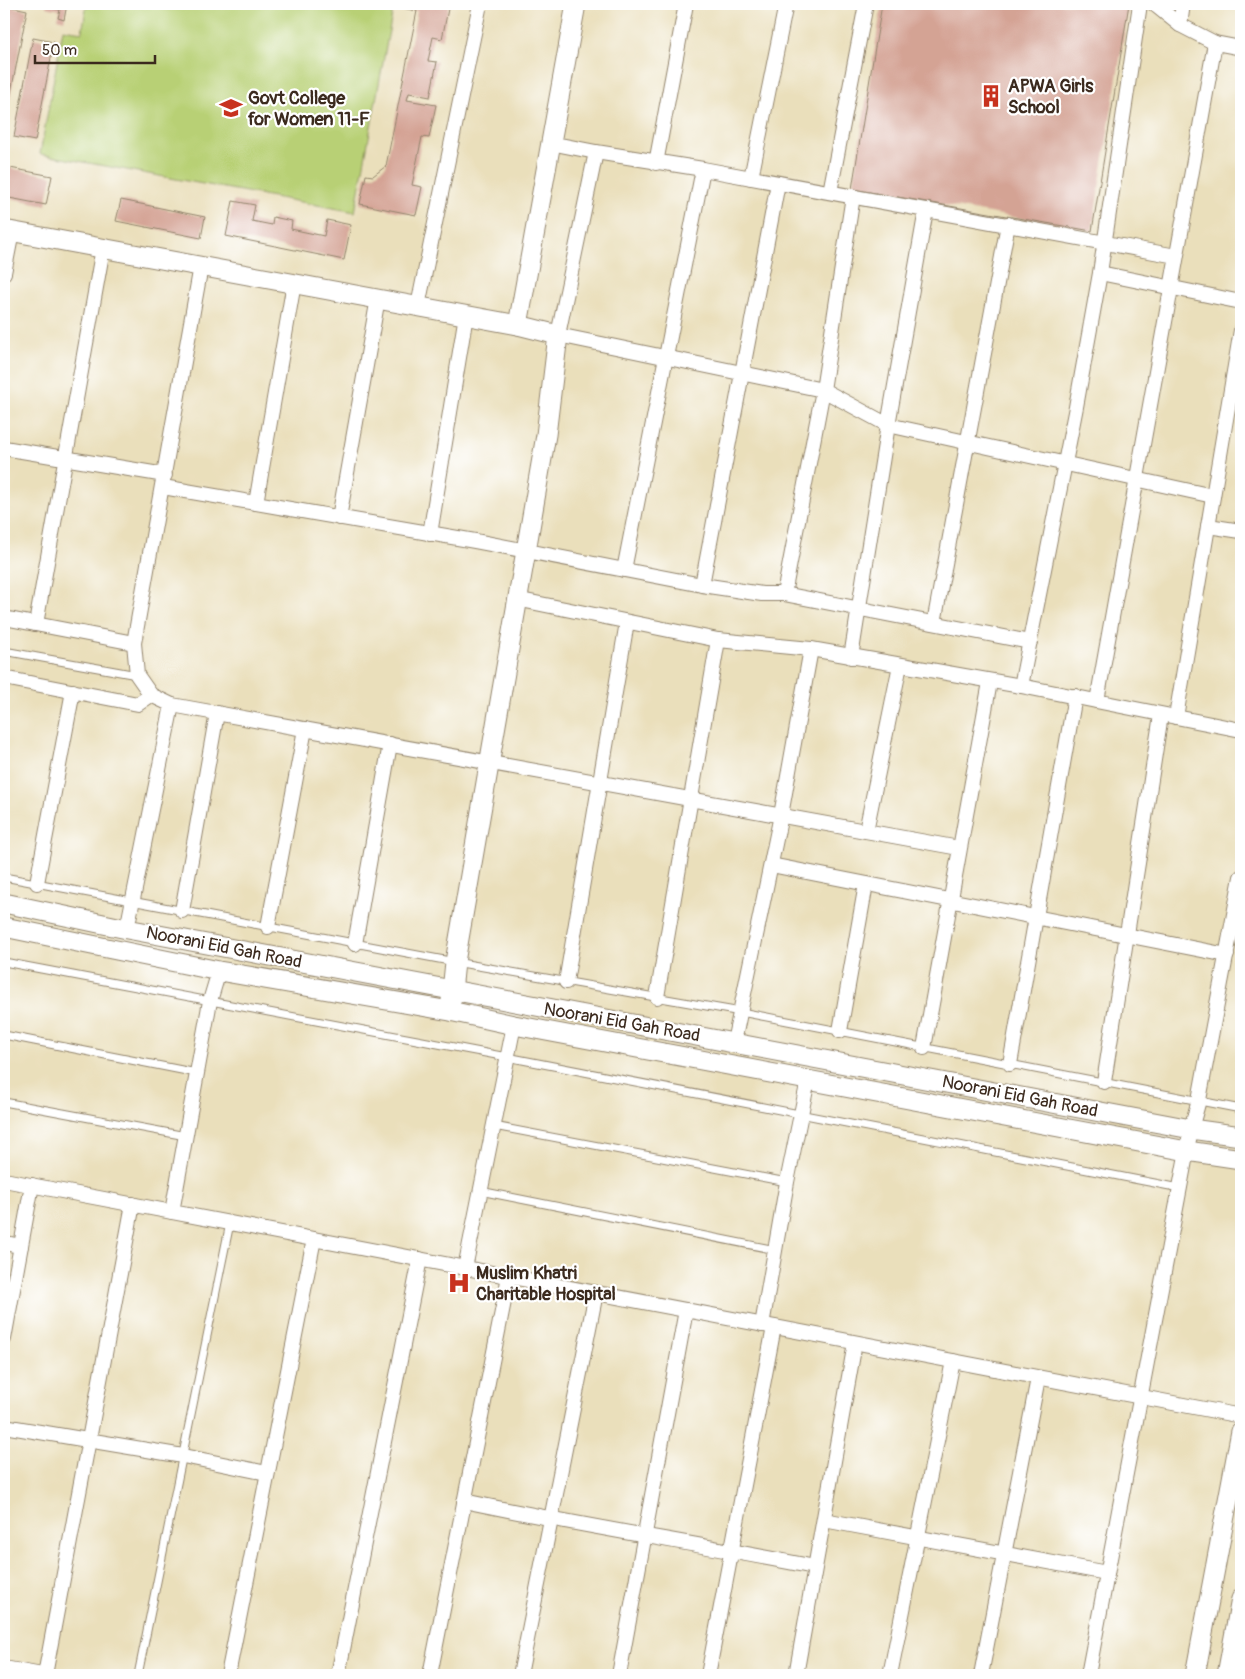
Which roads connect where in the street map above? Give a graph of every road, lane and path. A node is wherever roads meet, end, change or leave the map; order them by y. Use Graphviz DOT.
graph roads {
  1 [pos="480,4"];
  2 [pos="576,4"];
  3 [pos="686,4"];
  4 [pos="786,4"];
  5 [pos="866,4"];
  6 [pos="1140,4"];
  7 [pos="1154,4"];
  8 [pos="1183,4"];
  9 [pos="1180,25"];
  10 [pos="1215,43"];
  11 [pos="1241,48"];
  12 [pos="550,143"];
  13 [pos="596,152"];
  14 [pos="656,162"];
  15 [pos="703,169"];
  16 [pos="751,178"];
  17 [pos="778,183"];
  18 [pos="830,192"];
  19 [pos="853,196"];
  20 [pos="926,210"];
  21 [pos="1008,224"];
  22 [pos="8,231"];
  23 [pos="1104,242"];
  24 [pos="103,248"];
  25 [pos="1176,256"];
  26 [pos="201,266"];
  27 [pos="4,273"];
  28 [pos="1100,273"];
  29 [pos="294,283"];
  30 [pos="1171,287"];
  31 [pos="378,298"];
  32 [pos="1241,302"];
  33 [pos="418,306"];
  34 [pos="466,315"];
  35 [pos="518,325"];
  36 [pos="1241,330"];
  37 [pos="558,335"];
  38 [pos="666,356"];
  39 [pos="742,372"];
  40 [pos="823,390"];
  41 [pos="888,425"];
  42 [pos="968,443"];
  43 [pos="4,448"];
  44 [pos="66,458"];
  45 [pos="1065,463"];
  46 [pos="1136,480"];
  47 [pos="164,481"];
  48 [pos="1213,496"];
  49 [pos="256,503"];
  50 [pos="339,518"];
  51 [pos="1208,526"];
  52 [pos="1241,531"];
  53 [pos="430,534"];
  54 [pos="526,551"];
  55 [pos="624,570"];
  56 [pos="702,585"];
  57 [pos="784,594"];
  58 [pos="516,600"];
  59 [pos="860,608"];
  60 [pos="4,618"];
  61 [pos="627,622"];
  62 [pos="934,622"];
  63 [pos="36,624"];
  64 [pos="718,640"];
  65 [pos="1030,642"];
  66 [pos="134,643"];
  67 [pos="811,649"];
  68 [pos="4,651"];
  69 [pos="851,657"];
  70 [pos="900,665"];
  71 [pos="138,675"];
  72 [pos="4,678"];
  73 [pos="990,682"];
  74 [pos="1021,686"];
  75 [pos="73,691"];
  76 [pos="151,695"];
  77 [pos="1075,696"];
  78 [pos="1097,701"];
  79 [pos="172,705"];
  80 [pos="217,713"];
  81 [pos="1161,715"];
  82 [pos="1176,717"];
  83 [pos="305,729"];
  84 [pos="1241,730"];
  85 [pos="390,744"];
  86 [pos="490,762"];
  87 [pos="600,782"];
  88 [pos="691,799"];
  89 [pos="781,815"];
  90 [pos="866,831"];
  91 [pos="959,848"];
  92 [pos="771,865"];
  93 [pos="4,877"];
  94 [pos="1241,877"];
  95 [pos="37,883"];
  96 [pos="866,884"];
  97 [pos="950,900"];
  98 [pos="133,902"];
  99 [pos="4,903"];
  100 [pos="182,911"];
  101 [pos="1036,917"];
  102 [pos="4,927"];
  103 [pos="268,927"];
  104 [pos="127,929"];
  105 [pos="1127,935"];
  106 [pos="355,944"];
  107 [pos="1227,955"];
  108 [pos="4,962"];
  109 [pos="455,962"];
  110 [pos="219,971"];
  111 [pos="566,982"];
  112 [pos="451,990"];
  113 [pos="657,997"];
  114 [pos="210,1001"];
  115 [pos="450,1011"];
  116 [pos="741,1012"];
  117 [pos="514,1025"];
  118 [pos="840,1031"];
  119 [pos="4,1035"];
  120 [pos="734,1042"];
  121 [pos="924,1048"];
  122 [pos="507,1057"];
  123 [pos="1010,1064"];
  124 [pos="197,1073"];
  125 [pos="808,1080"];
  126 [pos="1104,1082"];
  127 [pos="1200,1100"];
  128 [pos="4,1102"];
  129 [pos="1241,1109"];
  130 [pos="801,1114"];
  131 [pos="494,1126"];
  132 [pos="1190,1129"];
  133 [pos="186,1136"];
  134 [pos="1241,1136"];
  135 [pos="1187,1151"];
  136 [pos="1241,1158"];
  137 [pos="4,1180"];
  138 [pos="787,1182"];
  139 [pos="32,1185"];
  140 [pos="1180,1188"];
  141 [pos="480,1191"];
  142 [pos="132,1204"];
  143 [pos="172,1212"];
  144 [pos="230,1223"];
  145 [pos="314,1239"];
  146 [pos="4,1242"];
  147 [pos="21,1246"];
  148 [pos="776,1250"];
  149 [pos="420,1259"];
  150 [pos="465,1268"];
  151 [pos="509,1276"];
  152 [pos="596,1293"];
  153 [pos="686,1310"];
  154 [pos="768,1326"];
  155 [pos="4,1339"];
  156 [pos="855,1342"];
  157 [pos="953,1361"];
  158 [pos="1038,1378"];
  159 [pos="1140,1397"];
  160 [pos="1241,1416"];
  161 [pos="4,1426"];
  162 [pos="1241,1431"];
  163 [pos="87,1441"];
  164 [pos="183,1456"];
  165 [pos="267,1473"];
  166 [pos="464,1501"];
  167 [pos="551,1519"];
  168 [pos="824,1520"];
  169 [pos="645,1536"];
  170 [pos="918,1538"];
  171 [pos="732,1551"];
  172 [pos="1005,1553"];
  173 [pos="815,1567"];
  174 [pos="1107,1573"];
  175 [pos="1241,1599"];
  176 [pos="4,1668"];
  177 [pos="43,1675"];
  178 [pos="138,1675"];
  179 [pos="228,1675"];
  180 [pos="338,1675"];
  181 [pos="430,1675"];
  182 [pos="520,1675"];
  183 [pos="619,1675"];
  184 [pos="708,1675"];
  185 [pos="796,1675"];
  186 [pos="890,1675"];
  187 [pos="981,1675"];
  188 [pos="1088,1675"];
  189 [pos="1195,1675"];
  190 [pos="1227,1675"];
  1 -- 33 [label="street"];
  2 -- 12 [label="main road"];
  3 -- 14 [label="street"];
  4 -- 16 [label="street"];
  5 -- 18 [label="street"];
  6 -- 23 [label="street"];
  7 -- 9 [label="street"];
  8 -- 9 [label="street"];
  9 -- 10 [label="street"];
  10 -- 11 [label="street"];
  10 -- 25 [label="street"];
  12 -- 13 [label="street"];
  12 -- 35 [label="main road"];
  13 -- 14 [label="street"];
  13 -- 37 [label="street"];
  14 -- 15 [label="street"];
  15 -- 16 [label="street"];
  15 -- 38 [label="street"];
  16 -- 17 [label="street"];
  17 -- 18 [label="street"];
  17 -- 39 [label="street"];
  18 -- 19 [label="street"];
  19 -- 20 [label="street"];
  19 -- 40 [label="street"];
  20 -- 21 [label="street"];
  20 -- 41 [label="street"];
  21 -- 23 [label="street"];
  21 -- 42 [label="street"];
  22 -- 24 [label="main road"];
  22 -- 27 [label="street"];
  23 -- 25 [label="street"];
  23 -- 28 [label="street"];
  24 -- 26 [label="main road"];
  24 -- 44 [label="street"];
  25 -- 30 [label="street"];
  26 -- 29 [label="main road"];
  26 -- 47 [label="street"];
  28 -- 30 [label="street"];
  28 -- 45 [label="street"];
  29 -- 31 [label="main road"];
  29 -- 49 [label="street"];
  30 -- 32 [label="street"];
  30 -- 46 [label="street"];
  31 -- 33 [label="main road"];
  31 -- 50 [label="street"];
  33 -- 34 [label="main road"];
  34 -- 35 [label="main road"];
  34 -- 53 [label="street"];
  35 -- 37 [label="main road"];
  36 -- 48 [label="street"];
  37 -- 38 [label="street"];
  37 -- 54 [label="main road"];
  38 -- 39 [label="street"];
  38 -- 55 [label="street"];
  39 -- 40 [label="street"];
  39 -- 56 [label="street"];
  40 -- 41 [label="street"];
  40 -- 57 [label="street"];
  41 -- 42 [label="street"];
  41 -- 59 [label="street"];
  42 -- 45 [label="street"];
  42 -- 62 [label="street"];
  43 -- 44 [label="street"];
  44 -- 47 [label="street"];
  44 -- 63 [label="street"];
  45 -- 46 [label="street"];
  45 -- 65 [label="street"];
  46 -- 48 [label="street"];
  46 -- 78 [label="street"];
  47 -- 49 [label="street"];
  47 -- 66 [label="street"];
  48 -- 51 [label="street"];
  49 -- 50 [label="street"];
  50 -- 53 [label="street"];
  51 -- 52 [label="street"];
  51 -- 82 [label="street"];
  53 -- 54 [label="street"];
  54 -- 55 [label="street"];
  54 -- 58 [label="main road"];
  55 -- 56 [label="street"];
  56 -- 57 [label="street"];
  57 -- 59 [label="street"];
  58 -- 61 [label="street"];
  58 -- 86 [label="main road"];
  59 -- 62 [label="street"];
  59 -- 69 [label="street"];
  60 -- 63 [label="street"];
  61 -- 64 [label="street"];
  61 -- 87 [label="street"];
  62 -- 65 [label="street"];
  63 -- 66 [label="street"];
  64 -- 67 [label="street"];
  64 -- 88 [label="street"];
  65 -- 74 [label="street"];
  66 -- 71 [label="street"];
  67 -- 69 [label="street"];
  67 -- 89 [label="street"];
  68 -- 71 [label="lane"];
  69 -- 70 [label="street"];
  70 -- 73 [label="street"];
  70 -- 90 [label="street"];
  71 -- 76 [label="street"];
  72 -- 75 [label="street"];
  73 -- 74 [label="street"];
  73 -- 91 [label="street"];
  74 -- 77 [label="street"];
  75 -- 76 [label="street"];
  75 -- 95 [label="street"];
  76 -- 79 [label="street"];
  77 -- 78 [label="street"];
  77 -- 101 [label="street"];
  78 -- 81 [label="street"];
  79 -- 80 [label="street"];
  79 -- 98 [label="street"];
  80 -- 83 [label="street"];
  80 -- 100 [label="street"];
  81 -- 82 [label="street"];
  81 -- 105 [label="street"];
  82 -- 84 [label="street"];
  83 -- 85 [label="street"];
  83 -- 103 [label="street"];
  85 -- 86 [label="street"];
  85 -- 106 [label="street"];
  86 -- 87 [label="street"];
  86 -- 109 [label="main road"];
  87 -- 88 [label="street"];
  87 -- 111 [label="street"];
  88 -- 89 [label="street"];
  88 -- 113 [label="street"];
  89 -- 90 [label="street"];
  89 -- 92 [label="street"];
  90 -- 91 [label="street"];
  91 -- 97 [label="street"];
  92 -- 96 [label="street"];
  92 -- 116 [label="street"];
  93 -- 95 [label="lane"];
  94 -- 107 [label="street"];
  95 -- 98 [label="lane"];
  96 -- 97 [label="street"];
  96 -- 118 [label="street"];
  97 -- 101 [label="street"];
  97 -- 121 [label="street"];
  98 -- 100 [label="lane"];
  98 -- 104 [label="street"];
  99 -- 104 [label="main road, Noorani Eid Gah Road"];
  100 -- 103 [label="lane"];
  101 -- 105 [label="street"];
  101 -- 123 [label="street"];
  102 -- 110 [label="main road, Noorani Eid Gah Road"];
  103 -- 106 [label="lane"];
  104 -- 112 [label="main road, Noorani Eid Gah Road"];
  105 -- 107 [label="street"];
  105 -- 126 [label="street"];
  106 -- 109 [label="lane"];
  107 -- 127 [label="street"];
  108 -- 114 [label="lane"];
  109 -- 111 [label="lane"];
  109 -- 112 [label="main road"];
  110 -- 114 [label="street"];
  110 -- 115 [label="main road, Noorani Eid Gah Road"];
  111 -- 113 [label="lane"];
  112 -- 115 [label="main road"];
  112 -- 120 [label="main road, Noorani Eid Gah Road"];
  113 -- 116 [label="lane"];
  114 -- 122 [label="lane"];
  114 -- 124 [label="street"];
  115 -- 117 [label="main road, Noorani Eid Gah Road"];
  116 -- 118 [label="lane"];
  116 -- 120 [label="street"];
  117 -- 122 [label="street"];
  117 -- 125 [label="main road, Noorani Eid Gah Road"];
  118 -- 121 [label="lane"];
  119 -- 124 [label="lane"];
  120 -- 132 [label="main road, Noorani Eid Gah Road"];
  121 -- 123 [label="lane"];
  122 -- 130 [label="lane"];
  122 -- 131 [label="street"];
  123 -- 126 [label="lane"];
  124 -- 133 [label="street"];
  125 -- 130 [label="street"];
  125 -- 135 [label="main road, Noorani Eid Gah Road"];
  126 -- 127 [label="lane"];
  127 -- 129 [label="lane"];
  127 -- 132 [label="street"];
  128 -- 133 [label="lane"];
  130 -- 138 [label="street"];
  130 -- 140 [label="lane"];
  131 -- 138 [label="lane"];
  131 -- 141 [label="street"];
  132 -- 134 [label="main road, Noorani Eid Gah Road"];
  132 -- 135 [label="street"];
  133 -- 143 [label="street"];
  135 -- 136 [label="main road, Noorani Eid Gah Road"];
  135 -- 140 [label="street"];
  137 -- 139 [label="street"];
  138 -- 148 [label="street"];
  139 -- 142 [label="street"];
  139 -- 147 [label="street"];
  140 -- 159 [label="street"];
  141 -- 148 [label="lane"];
  141 -- 150 [label="street"];
  142 -- 143 [label="street"];
  142 -- 163 [label="street"];
  143 -- 144 [label="street"];
  144 -- 145 [label="street"];
  144 -- 164 [label="lane"];
  145 -- 149 [label="street"];
  145 -- 165 [label="street"];
  146 -- 147 [label="street"];
  147 -- 155 [label="street"];
  148 -- 154 [label="street"];
  149 -- 150 [label="street"];
  149 -- 180 [label="street"];
  150 -- 151 [label="street"];
  151 -- 152 [label="street"];
  151 -- 166 [label="street"];
  152 -- 153 [label="street"];
  152 -- 167 [label="street"];
  153 -- 154 [label="street"];
  153 -- 169 [label="street"];
  154 -- 156 [label="street"];
  154 -- 171 [label="street"];
  156 -- 157 [label="street"];
  156 -- 168 [label="street"];
  157 -- 158 [label="street"];
  157 -- 170 [label="street"];
  158 -- 159 [label="street"];
  158 -- 172 [label="street"];
  159 -- 160 [label="street"];
  159 -- 174 [label="street"];
  161 -- 163 [label="street"];
  162 -- 189 [label="main road"];
  163 -- 164 [label="street"];
  163 -- 177 [label="street"];
  164 -- 165 [label="street"];
  164 -- 178 [label="lane"];
  165 -- 179 [label="street"];
  166 -- 167 [label="street"];
  166 -- 181 [label="street"];
  167 -- 169 [label="street"];
  167 -- 182 [label="street"];
  168 -- 170 [label="street"];
  168 -- 173 [label="street"];
  169 -- 171 [label="street"];
  169 -- 183 [label="street"];
  170 -- 172 [label="street"];
  170 -- 186 [label="street"];
  171 -- 173 [label="street"];
  171 -- 184 [label="street"];
  172 -- 174 [label="street"];
  172 -- 187 [label="street"];
  173 -- 185 [label="street"];
  174 -- 188 [label="street"];
  175 -- 190 [label="main road"];
  176 -- 177 [label="street"];
}
